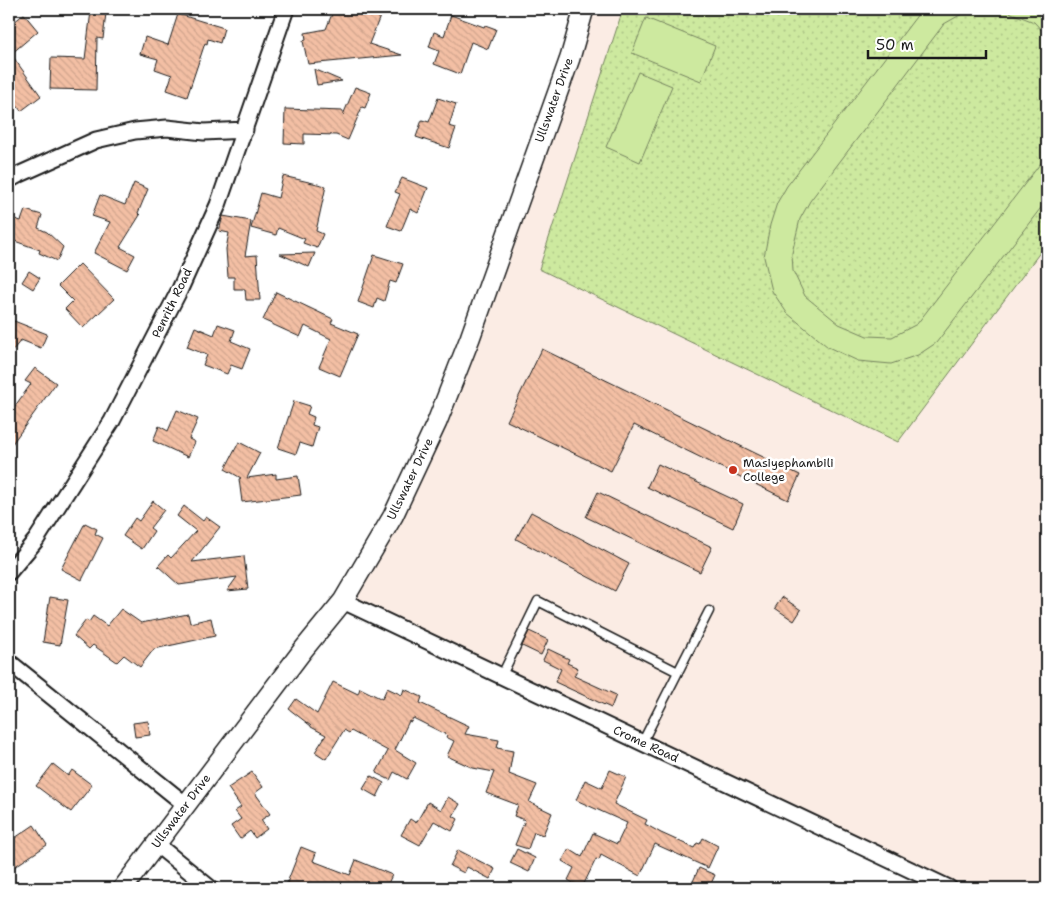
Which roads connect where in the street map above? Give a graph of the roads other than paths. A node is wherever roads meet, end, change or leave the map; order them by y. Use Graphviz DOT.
graph roads {
  1 [pos="286,9"];
  2 [pos="584,9"];
  3 [pos="245,130"];
  4 [pos="9,180"];
  5 [pos="9,572"];
  6 [pos="343,601"];
  7 [pos="709,611"];
  8 [pos="9,662"];
  9 [pos="678,672"];
  10 [pos="501,676"];
  11 [pos="642,743"];
  12 [pos="186,805"];
  13 [pos="156,844"];
  14 [pos="123,888"];
  15 [pos="210,888"];
  16 [pos="949,888"];
  1 -- 3 [label="street, Penrith Road"];
  2 -- 6 [label="street, Ullswater Drive"];
  3 -- 4 [label="street"];
  3 -- 5 [label="street, Penrith Road"];
  6 -- 10 [label="street, Crome Road"];
  6 -- 12 [label="street, Ullswater Drive"];
  7 -- 9 [label="lane"];
  8 -- 12 [label="street"];
  9 -- 10 [label="lane"];
  9 -- 11 [label="lane"];
  10 -- 11 [label="street, Crome Road"];
  11 -- 16 [label="street, Crome Road"];
  12 -- 13 [label="street, Ullswater Drive"];
  13 -- 14 [label="street, Ullswater Drive"];
  13 -- 15 [label="street"];
}
